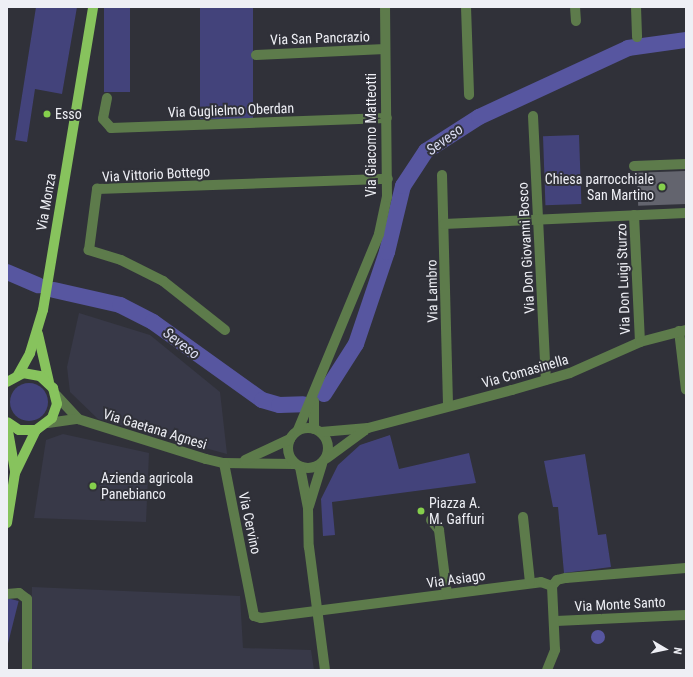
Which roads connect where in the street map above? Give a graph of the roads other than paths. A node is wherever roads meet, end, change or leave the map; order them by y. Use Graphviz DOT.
graph roads {
  1 [pos="93,7"];
  2 [pos="385,7"];
  3 [pos="466,7"];
  4 [pos="575,7"];
  5 [pos="636,7"];
  6 [pos="576,21"];
  7 [pos="637,37"];
  8 [pos="385,49"];
  9 [pos="256,55"];
  10 [pos="469,95"];
  11 [pos="107,98"];
  12 [pos="533,116"];
  13 [pos="387,118"];
  14 [pos="686,164"];
  15 [pos="634,166"];
  16 [pos="442,175"];
  17 [pos="388,179"];
  18 [pos="686,213"];
  19 [pos="634,215"];
  20 [pos="539,220"];
  21 [pos="444,224"];
  22 [pos="225,330"];
  23 [pos="683,330"];
  24 [pos="38,332"];
  25 [pos="640,342"];
  26 [pos="18,375"];
  27 [pos="546,380"];
  28 [pos="7,382"];
  29 [pos="49,382"];
  30 [pos="686,390"];
  31 [pos="56,395"];
  32 [pos="448,406"];
  33 [pos="311,410"];
  34 [pos="78,419"];
  35 [pos="7,422"];
  36 [pos="48,423"];
  37 [pos="7,425"];
  38 [pos="368,428"];
  39 [pos="36,430"];
  40 [pos="298,430"];
  41 [pos="317,430"];
  42 [pos="290,439"];
  43 [pos="243,461"];
  44 [pos="324,461"];
  45 [pos="224,463"];
  46 [pos="297,466"];
  47 [pos="15,473"];
  48 [pos="308,508"];
  49 [pos="523,517"];
  50 [pos="431,520"];
  51 [pos="7,523"];
  52 [pos="686,568"];
  53 [pos="530,583"];
  54 [pos="552,586"];
  55 [pos="250,589"];
  56 [pos="7,594"];
  57 [pos="447,594"];
  58 [pos="316,612"];
  59 [pos="686,614"];
  60 [pos="556,622"];
  61 [pos="27,670"];
  62 [pos="325,670"];
  63 [pos="547,670"];
  1 -- 24 [label="main road, Via Monza"];
  2 -- 8 [label="street, Via Giacomo Matteotti"];
  3 -- 10 [label="street"];
  4 -- 6 [label="street"];
  5 -- 7 [label="street"];
  8 -- 9 [label="street, Via San Pancrazio"];
  8 -- 13 [label="street, Via Giacomo Matteotti"];
  11 -- 13 [label="street, Via Guglielmo Oberdan"];
  12 -- 20 [label="street, Via Don Giovanni Bosco"];
  13 -- 17 [label="street, Via Giacomo Matteotti"];
  14 -- 15 [label="street"];
  16 -- 21 [label="street, Via Lambro"];
  17 -- 22 [label="street, Via Vittorio Bottego"];
  17 -- 33 [label="street, Via Giacomo Matteotti"];
  18 -- 19 [label="street"];
  19 -- 20 [label="street"];
  19 -- 25 [label="street, Via Don Luigi Sturzo"];
  20 -- 21 [label="street"];
  20 -- 27 [label="street, Via Don Giovanni Bosco"];
  21 -- 32 [label="street, Via Lambro"];
  23 -- 25 [label="street, Via Comasinella"];
  23 -- 30 [label="street"];
  24 -- 26 [label="main road"];
  24 -- 29 [label="main road"];
  25 -- 27 [label="street, Via Comasinella"];
  26 -- 28 [label="main road"];
  26 -- 29 [label="main road"];
  27 -- 32 [label="street, Via Comasinella"];
  29 -- 31 [label="main road"];
  31 -- 34 [label="street"];
  31 -- 36 [label="main road"];
  32 -- 38 [label="street, Via Comasinella"];
  33 -- 40 [label="street, Via Giacomo Matteotti"];
  33 -- 41 [label="street, Via Giacomo Matteotti"];
  34 -- 36 [label="street, Via Gaetana Agnesi"];
  34 -- 45 [label="street, Via Gaetana Agnesi"];
  35 -- 39 [label="main road"];
  36 -- 39 [label="main road"];
  37 -- 47 [label="main road"];
  38 -- 41 [label="street, Via Comasinella"];
  38 -- 44 [label="street, Via Comasinella"];
  39 -- 47 [label="main road"];
  40 -- 41 [label="street"];
  40 -- 42 [label="street"];
  41 -- 44 [label="street"];
  42 -- 43 [label="street"];
  42 -- 46 [label="street"];
  43 -- 45 [label="street"];
  43 -- 46 [label="street"];
  44 -- 46 [label="street"];
  44 -- 48 [label="street"];
  45 -- 55 [label="street, Via Cervino"];
  46 -- 48 [label="street"];
  47 -- 51 [label="main road"];
  48 -- 58 [label="street"];
  49 -- 53 [label="street"];
  50 -- 57 [label="street"];
  52 -- 54 [label="street"];
  53 -- 54 [label="street, Via Asiago"];
  53 -- 57 [label="street, Via Asiago"];
  54 -- 60 [label="street"];
  55 -- 58 [label="street, Via Asiago"];
  56 -- 61 [label="street"];
  57 -- 58 [label="street, Via Asiago"];
  58 -- 62 [label="street"];
  59 -- 60 [label="street, Via Monte Santo"];
  60 -- 63 [label="street"];
}
